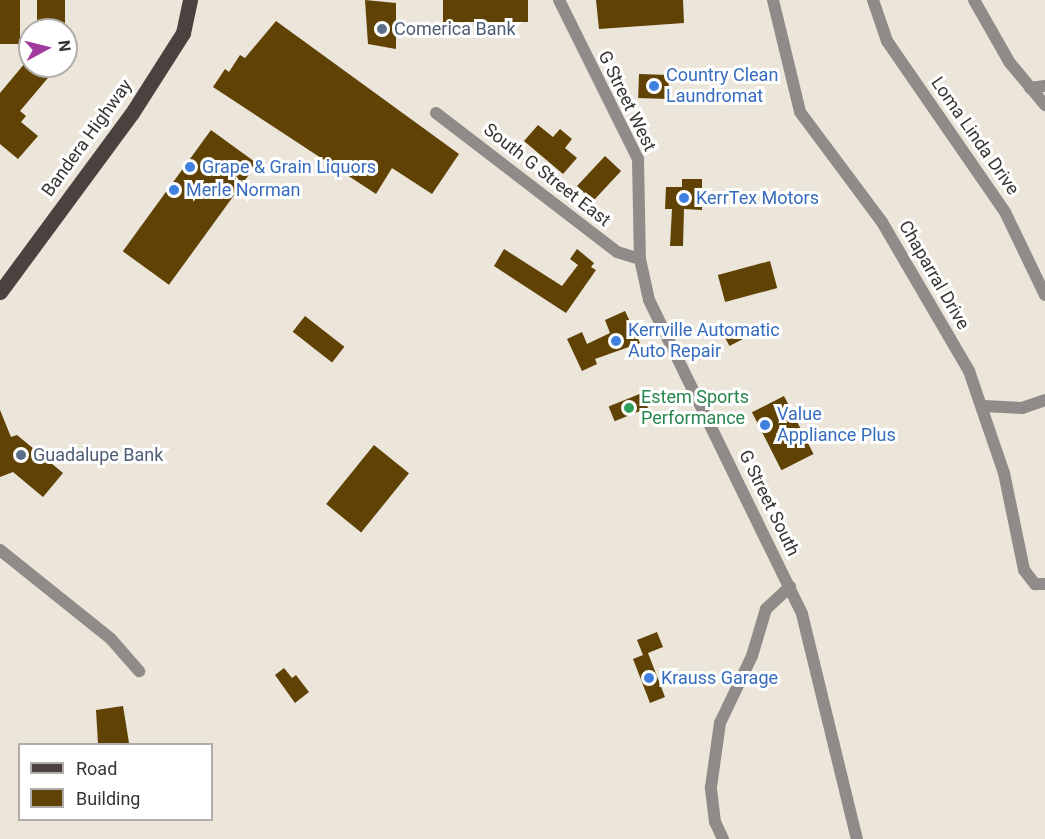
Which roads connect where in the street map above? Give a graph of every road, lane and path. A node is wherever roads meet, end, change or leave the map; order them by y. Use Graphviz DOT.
graph roads {
  1 [pos="183,0"];
  2 [pos="190,0"];
  3 [pos="201,0"];
  4 [pos="559,0"];
  5 [pos="773,0"];
  6 [pos="873,0"];
  7 [pos="975,0"];
  8 [pos="188,21"];
  9 [pos="1045,86"];
  10 [pos="1029,88"];
  11 [pos="1045,105"];
  12 [pos="436,112"];
  13 [pos="640,259"];
  14 [pos="0,292"];
  15 [pos="1045,295"];
  16 [pos="1045,400"];
  17 [pos="984,406"];
  18 [pos="0,550"];
  19 [pos="1040,584"];
  20 [pos="790,587"];
  21 [pos="139,671"];
  22 [pos="723,839"];
  23 [pos="857,839"];
  1 -- 8 [label="main road"];
  2 -- 8 [label="main road, Bandera Highway"];
  3 -- 8 [label="main road"];
  4 -- 13 [label="street, G Street West"];
  5 -- 17 [label="street, Chaparral Drive"];
  6 -- 15 [label="street, Loma Linda Drive"];
  7 -- 10 [label="street"];
  8 -- 14 [label="main road, Bandera Highway"];
  9 -- 10 [label="street"];
  10 -- 11 [label="street"];
  12 -- 13 [label="street, South G Street East"];
  13 -- 20 [label="street, G Street South"];
  16 -- 17 [label="street"];
  17 -- 19 [label="street, Chaparral Drive"];
  18 -- 21 [label="street"];
  20 -- 22 [label="street"];
  20 -- 23 [label="street, G Street South"];
}
